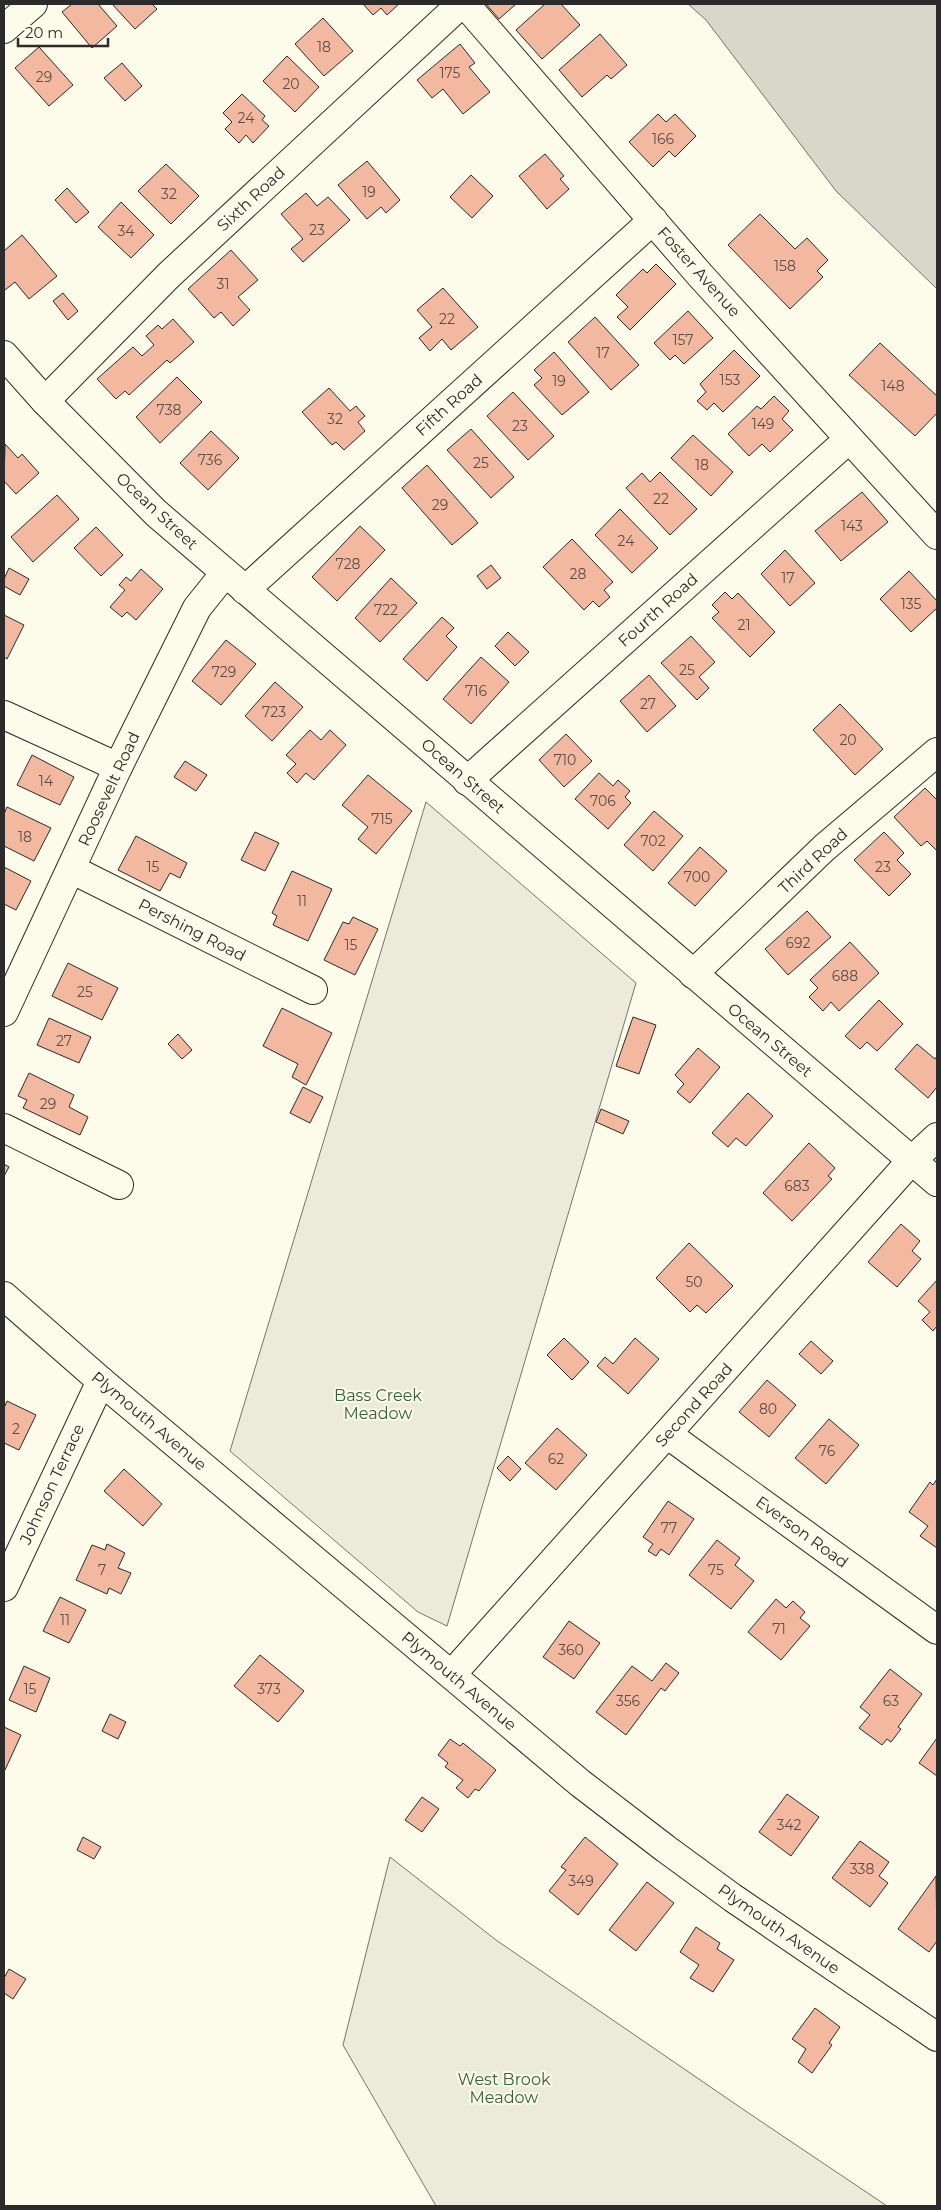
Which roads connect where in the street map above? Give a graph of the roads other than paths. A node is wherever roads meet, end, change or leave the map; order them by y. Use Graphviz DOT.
graph roads {
  1 [pos="33,4"];
  2 [pos="463,4"];
  3 [pos="4,29"];
  4 [pos="653,220"];
  5 [pos="4,355"];
  6 [pos="46,401"];
  7 [pos="849,439"];
  8 [pos="937,535"];
  9 [pos="235,581"];
  10 [pos="4,715"];
  11 [pos="937,752"];
  12 [pos="118,767"];
  13 [pos="468,780"];
  14 [pos="71,869"];
  15 [pos="693,974"];
  16 [pos="313,990"];
  17 [pos="5,1005"];
  18 [pos="4,1128"];
  19 [pos="937,1137"];
  20 [pos="912,1161"];
  21 [pos="937,1182"];
  22 [pos="119,1185"];
  23 [pos="4,1296"];
  24 [pos="101,1381"];
  25 [pos="667,1434"];
  26 [pos="4,1587"];
  27 [pos="937,1630"];
  28 [pos="452,1674"];
  29 [pos="937,2037"];
  1 -- 3 [label="street"];
  2 -- 4 [label="street, Foster Avenue"];
  2 -- 6 [label="street, Sixth Road"];
  4 -- 7 [label="street, Foster Avenue"];
  4 -- 9 [label="street, Fifth Road"];
  5 -- 6 [label="street, Ocean Street"];
  6 -- 9 [label="street, Ocean Street"];
  7 -- 8 [label="street, Foster Avenue"];
  7 -- 13 [label="street, Fourth Road"];
  9 -- 12 [label="street, Roosevelt Road"];
  9 -- 13 [label="street, Ocean Street"];
  10 -- 12 [label="street"];
  11 -- 15 [label="street, Third Road"];
  12 -- 14 [label="street, Roosevelt Road"];
  13 -- 15 [label="street, Ocean Street"];
  14 -- 16 [label="street, Pershing Road"];
  14 -- 17 [label="street, Roosevelt Road"];
  15 -- 20 [label="street, Ocean Street"];
  18 -- 22 [label="street"];
  19 -- 20 [label="street, Second Road"];
  20 -- 21 [label="street, Ocean Street"];
  20 -- 25 [label="street, Second Road"];
  23 -- 24 [label="street, Plymouth Avenue"];
  24 -- 26 [label="street, Johnson Terrace"];
  24 -- 28 [label="street, Plymouth Avenue"];
  25 -- 27 [label="street, Everson Road"];
  25 -- 28 [label="street, Second Road"];
  28 -- 29 [label="street, Plymouth Avenue"];
}
